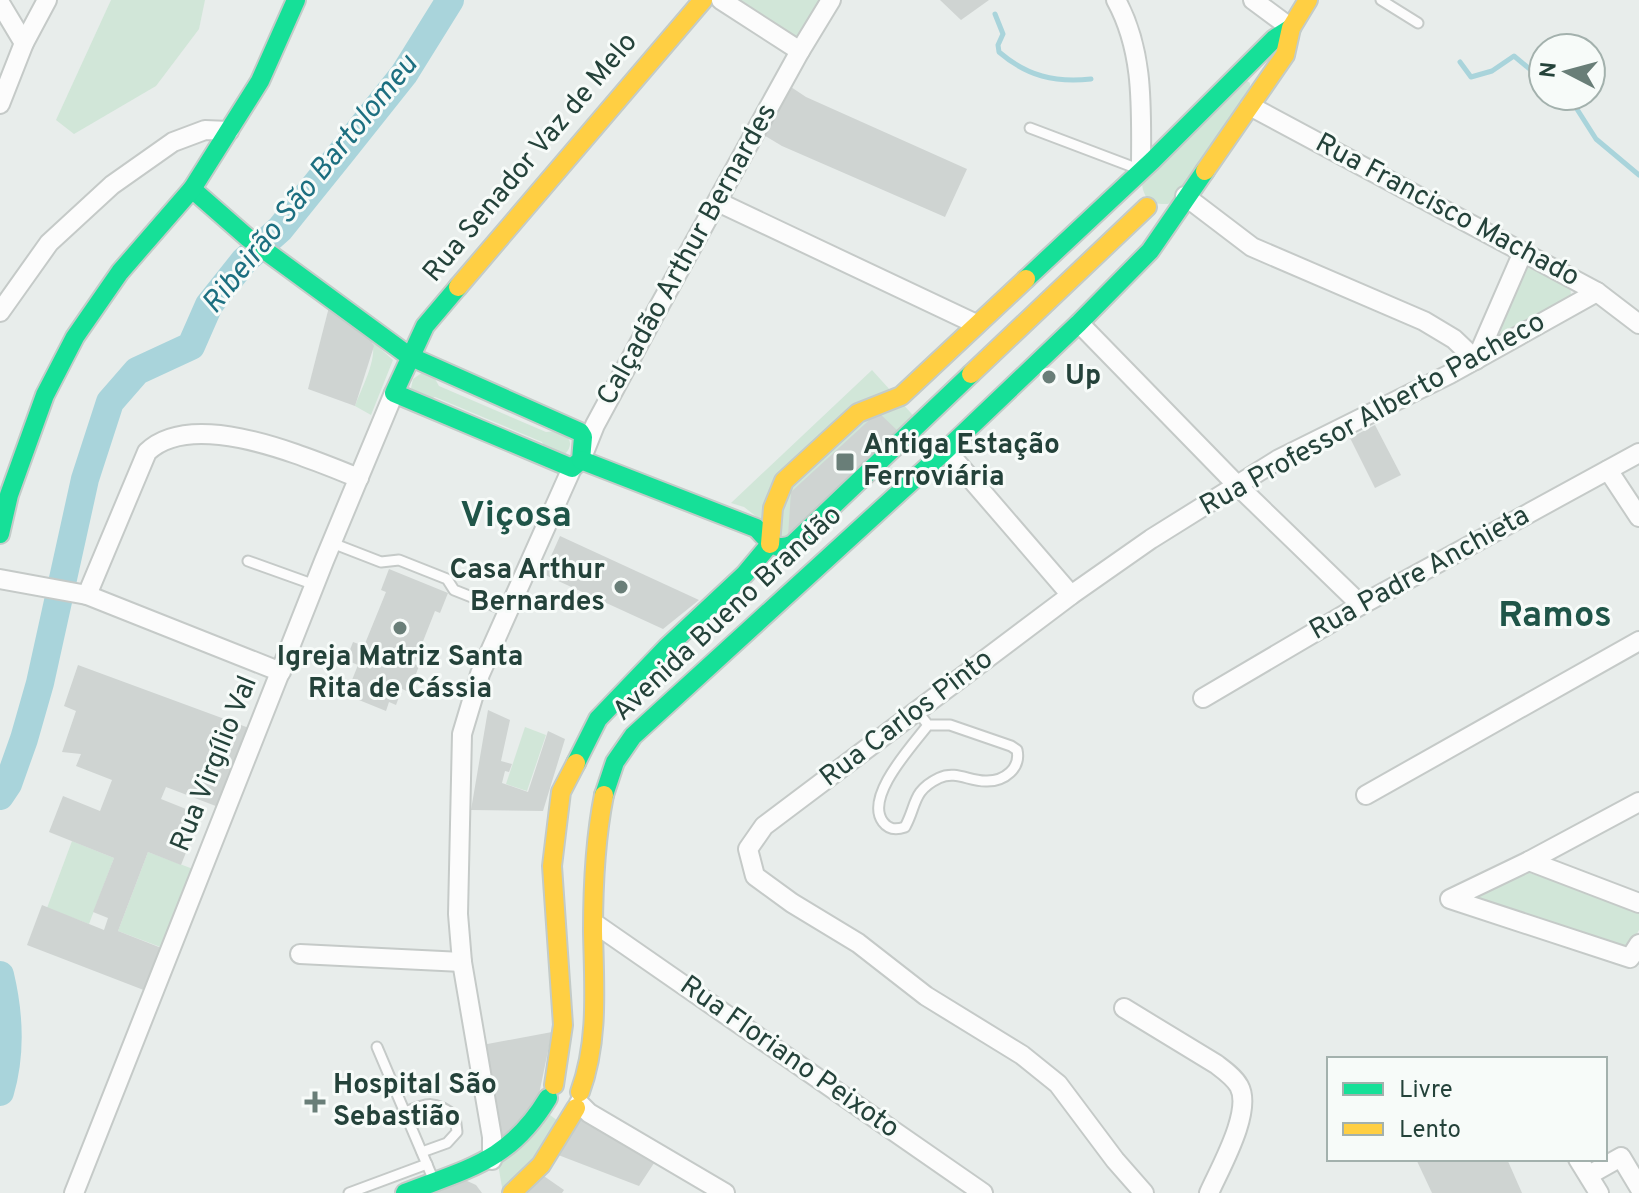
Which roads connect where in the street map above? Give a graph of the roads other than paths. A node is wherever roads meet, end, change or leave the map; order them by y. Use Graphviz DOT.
graph roads {
  1 [pos="47,0"];
  2 [pos="296,0"];
  3 [pos="703,0"];
  4 [pos="721,0"];
  5 [pos="831,0"];
  6 [pos="1116,0"];
  7 [pos="1253,0"];
  8 [pos="1308,0"];
  9 [pos="1381,0"];
  10 [pos="0,3"];
  11 [pos="1418,23"];
  12 [pos="1291,28"];
  13 [pos="24,43"];
  14 [pos="800,51"];
  15 [pos="1239,74"];
  16 [pos="1254,100"];
  17 [pos="0,104"];
  18 [pos="1030,128"];
  19 [pos="229,131"];
  20 [pos="1141,170"];
  21 [pos="192,189"];
  22 [pos="1183,200"];
  23 [pos="718,202"];
  24 [pos="1147,207"];
  25 [pos="1523,252"];
  26 [pos="1597,292"];
  27 [pos="0,312"];
  28 [pos="1079,323"];
  29 [pos="976,324"];
  30 [pos="1639,324"];
  31 [pos="409,356"];
  32 [pos="1476,360"];
  33 [pos="394,393"];
  34 [pos="946,450"];
  35 [pos="1639,453"];
  36 [pos="577,464"];
  37 [pos="1608,470"];
  38 [pos="359,478"];
  39 [pos="1237,485"];
  40 [pos="1639,517"];
  41 [pos="0,534"];
  42 [pos="332,543"];
  43 [pos="770,544"];
  44 [pos="248,561"];
  45 [pos="0,579"];
  46 [pos="315,585"];
  47 [pos="78,593"];
  48 [pos="1071,595"];
  49 [pos="1361,605"];
  50 [pos="507,611"];
  51 [pos="1639,641"];
  52 [pos="281,672"];
  53 [pos="1203,698"];
  54 [pos="923,718"];
  55 [pos="1366,795"];
  56 [pos="1639,802"];
  57 [pos="1529,861"];
  58 [pos="1639,903"];
  59 [pos="594,923"];
  60 [pos="1639,944"];
  61 [pos="300,954"];
  62 [pos="462,962"];
  63 [pos="1124,1008"];
  64 [pos="377,1047"];
  65 [pos="551,1092"];
  66 [pos="578,1101"];
  67 [pos="405,1112"];
  68 [pos="422,1152"];
  69 [pos="1606,1161"];
  70 [pos="1607,1161"];
  71 [pos="1583,1167"];
  72 [pos="430,1173"];
  73 [pos="499,1181"];
  74 [pos="1639,1187"];
  75 [pos="74,1193"];
  76 [pos="349,1193"];
  77 [pos="405,1193"];
  78 [pos="725,1193"];
  79 [pos="983,1193"];
  80 [pos="1144,1193"];
  81 [pos="1209,1193"];
  82 [pos="1599,1193"];
  1 -- 13 [label="street"];
  2 -- 19 [label="street"];
  3 -- 31 [label="street, Rua Senador Vaz de Melo"];
  4 -- 14 [label="street"];
  5 -- 14 [label="street, Calçadão Arthur Bernardes"];
  6 -- 20 [label="street"];
  7 -- 12 [label="street"];
  8 -- 12 [label="street, Avenida Bueno Brandão"];
  9 -- 11 [label="lane"];
  10 -- 13 [label="street"];
  12 -- 15 [label="street"];
  12 -- 16 [label="street, Avenida Bueno Brandão"];
  13 -- 17 [label="street"];
  14 -- 23 [label="street, Calçadão Arthur Bernardes"];
  15 -- 16 [label="street"];
  15 -- 20 [label="street"];
  16 -- 22 [label="street, Avenida Bueno Brandão"];
  16 -- 25 [label="street, Rua Francisco Machado"];
  18 -- 20 [label="lane"];
  19 -- 21 [label="street"];
  19 -- 27 [label="street"];
  20 -- 24 [label="street"];
  20 -- 29 [label="street"];
  21 -- 31 [label="street"];
  21 -- 41 [label="street"];
  22 -- 24 [label="street"];
  22 -- 28 [label="street, Avenida Bueno Brandão"];
  22 -- 32 [label="street"];
  23 -- 29 [label="street"];
  23 -- 36 [label="street, Calçadão Arthur Bernardes"];
  24 -- 43 [label="street"];
  25 -- 26 [label="street, Rua Francisco Machado"];
  25 -- 32 [label="street"];
  26 -- 30 [label="street, Rua Francisco Machado"];
  26 -- 32 [label="street, Rua Professor Alberto Pacheco"];
  28 -- 34 [label="street, Avenida Bueno Brandão"];
  28 -- 39 [label="street"];
  29 -- 43 [label="street"];
  31 -- 33 [label="street, Rua Virgílio Val"];
  31 -- 36 [label="street"];
  32 -- 39 [label="street, Rua Professor Alberto Pacheco"];
  33 -- 36 [label="street"];
  33 -- 38 [label="street, Rua Virgílio Val"];
  34 -- 48 [label="street"];
  34 -- 59 [label="street, Avenida Bueno Brandão"];
  35 -- 37 [label="street, Rua Padre Anchieta"];
  36 -- 43 [label="street"];
  36 -- 50 [label="street, Calçadão Arthur Bernardes"];
  37 -- 40 [label="street"];
  37 -- 49 [label="street, Rua Padre Anchieta"];
  38 -- 42 [label="street, Rua Virgílio Val"];
  38 -- 47 [label="street"];
  39 -- 48 [label="street, Rua Professor Alberto Pacheco"];
  39 -- 49 [label="street"];
  42 -- 46 [label="street, Rua Virgílio Val"];
  42 -- 50 [label="lane"];
  43 -- 65 [label="street"];
  44 -- 46 [label="lane"];
  45 -- 47 [label="street"];
  46 -- 52 [label="street, Rua Virgílio Val"];
  47 -- 52 [label="street"];
  48 -- 54 [label="street, Rua Carlos Pinto"];
  49 -- 53 [label="street, Rua Padre Anchieta"];
  50 -- 62 [label="street, Calçadão Arthur Bernardes"];
  51 -- 55 [label="street"];
  52 -- 75 [label="street, Rua Virgílio Val"];
  54 -- 54 [label="lane"];
  54 -- 80 [label="street, Rua Carlos Pinto"];
  56 -- 57 [label="street"];
  57 -- 58 [label="street"];
  57 -- 60 [label="street"];
  59 -- 66 [label="street, Avenida Bueno Brandão"];
  59 -- 79 [label="street, Rua Floriano Peixoto"];
  61 -- 62 [label="street"];
  62 -- 73 [label="street, Calçadão Arthur Bernardes"];
  63 -- 81 [label="street"];
  64 -- 67 [label="lane"];
  65 -- 66 [label="street"];
  65 -- 66 [label="street"];
  65 -- 73 [label="street"];
  66 -- 73 [label="street, Avenida Bueno Brandão"];
  66 -- 78 [label="street"];
  67 -- 68 [label="lane"];
  67 -- 68 [label="lane"];
  68 -- 72 [label="lane"];
  69 -- 71 [label="street"];
  70 -- 74 [label="street"];
  71 -- 82 [label="street"];
  72 -- 73 [label="street"];
  72 -- 76 [label="lane"];
  72 -- 77 [label="street"];
}
